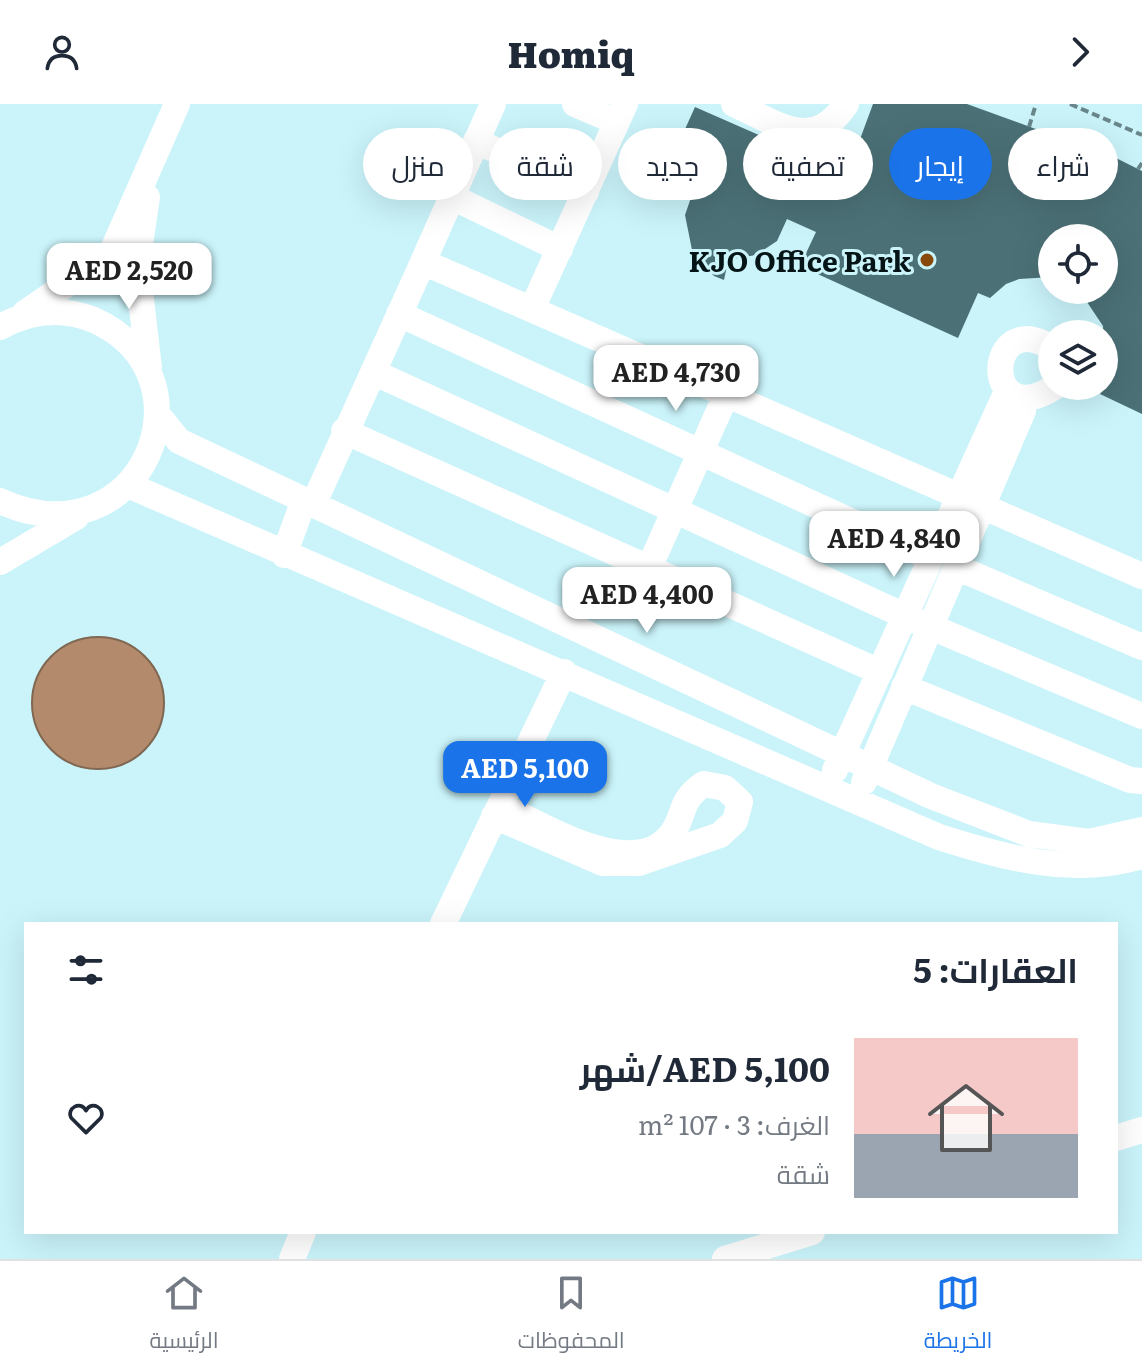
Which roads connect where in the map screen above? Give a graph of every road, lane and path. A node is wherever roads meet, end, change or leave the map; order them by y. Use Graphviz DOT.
graph roads {
  1 [pos="177,104"];
  2 [pos="187,104"];
  3 [pos="493,104"];
  4 [pos="575,104"];
  5 [pos="734,104"];
  6 [pos="846,104"];
  7 [pos="1036,104"];
  8 [pos="1070,104"];
  9 [pos="621,113"];
  10 [pos="1029,127"];
  11 [pos="1142,135"];
  12 [pos="476,141"];
  13 [pos="489,147"];
  14 [pos="473,148"];
  15 [pos="602,156"];
  16 [pos="1142,163"];
  17 [pos="1138,169"];
  18 [pos="451,200"];
  19 [pos="458,200"];
  20 [pos="582,200"];
  21 [pos="560,249"];
  22 [pos="423,262"];
  23 [pos="532,309"];
  24 [pos="399,314"];
  25 [pos="6,320"];
  26 [pos="1038,342"];
  27 [pos="373,372"];
  28 [pos="150,376"];
  29 [pos="1016,394"];
  30 [pos="726,395"];
  31 [pos="1038,395"];
  32 [pos="157,414"];
  33 [pos="344,431"];
  34 [pos="701,452"];
  35 [pos="128,485"];
  36 [pos="0,501"];
  37 [pos="971,502"];
  38 [pos="309,503"];
  39 [pos="676,511"];
  40 [pos="86,512"];
  41 [pos="284,555"];
  42 [pos="931,558"];
  43 [pos="0,562"];
  44 [pos="956,567"];
  45 [pos="649,568"];
  46 [pos="1142,576"];
  47 [pos="905,616"];
  48 [pos="931,626"];
  49 [pos="1142,647"];
  50 [pos="564,672"];
  51 [pos="880,672"];
  52 [pos="904,687"];
  53 [pos="1142,716"];
  54 [pos="842,755"];
  55 [pos="871,766"];
  56 [pos="1142,781"];
  57 [pos="827,788"];
  58 [pos="856,800"];
  59 [pos="497,811"];
  60 [pos="1142,830"];
  61 [pos="1142,856"];
  62 [pos="444,922"];
  63 [pos="1142,1130"];
  64 [pos="1118,1137"];
  65 [pos="302,1234"];
  66 [pos="806,1234"];
  67 [pos="292,1259"];
  68 [pos="725,1259"];
  1 -- 25 [label="street"];
  2 -- 28 [label="street"];
  3 -- 12 [label="street"];
  4 -- 9 [label="street"];
  5 -- 6 [label="street"];
  7 -- 10 [label="path"];
  8 -- 11 [label="path"];
  9 -- 15 [label="street"];
  12 -- 13 [label="street"];
  12 -- 14 [label="street"];
  16 -- 17 [label="path"];
  18 -- 22 [label="street"];
  19 -- 21 [label="street"];
  20 -- 21 [label="street"];
  21 -- 23 [label="street"];
  22 -- 23 [label="street"];
  22 -- 24 [label="street"];
  23 -- 30 [label="street"];
  24 -- 27 [label="street"];
  24 -- 34 [label="street"];
  25 -- 28 [label="street"];
  26 -- 29 [label="street"];
  27 -- 33 [label="street"];
  27 -- 39 [label="street"];
  28 -- 32 [label="street"];
  29 -- 31 [label="street"];
  29 -- 37 [label="street"];
  30 -- 34 [label="street"];
  30 -- 37 [label="street"];
  32 -- 35 [label="street"];
  32 -- 38 [label="street"];
  33 -- 38 [label="street"];
  33 -- 45 [label="street"];
  34 -- 39 [label="street"];
  34 -- 42 [label="street"];
  35 -- 40 [label="street"];
  35 -- 41 [label="street"];
  36 -- 40 [label="street"];
  37 -- 42 [label="street"];
  37 -- 44 [label="street"];
  37 -- 46 [label="street"];
  38 -- 41 [label="street"];
  38 -- 54 [label="street"];
  39 -- 45 [label="street"];
  39 -- 47 [label="street"];
  40 -- 43 [label="street"];
  41 -- 50 [label="street"];
  42 -- 47 [label="street"];
  44 -- 48 [label="street"];
  44 -- 49 [label="street"];
  45 -- 51 [label="street"];
  47 -- 48 [label="street"];
  47 -- 51 [label="street"];
  48 -- 52 [label="street"];
  48 -- 53 [label="street"];
  50 -- 57 [label="street"];
  50 -- 59 [label="street"];
  51 -- 54 [label="street"];
  52 -- 55 [label="street"];
  52 -- 56 [label="street"];
  54 -- 55 [label="street"];
  54 -- 57 [label="street"];
  55 -- 58 [label="street"];
  55 -- 60 [label="street"];
  57 -- 58 [label="street"];
  58 -- 61 [label="street"];
  59 -- 59 [label="street"];
  59 -- 62 [label="street"];
  63 -- 64 [label="street"];
  65 -- 67 [label="street"];
  66 -- 68 [label="street"];
}
